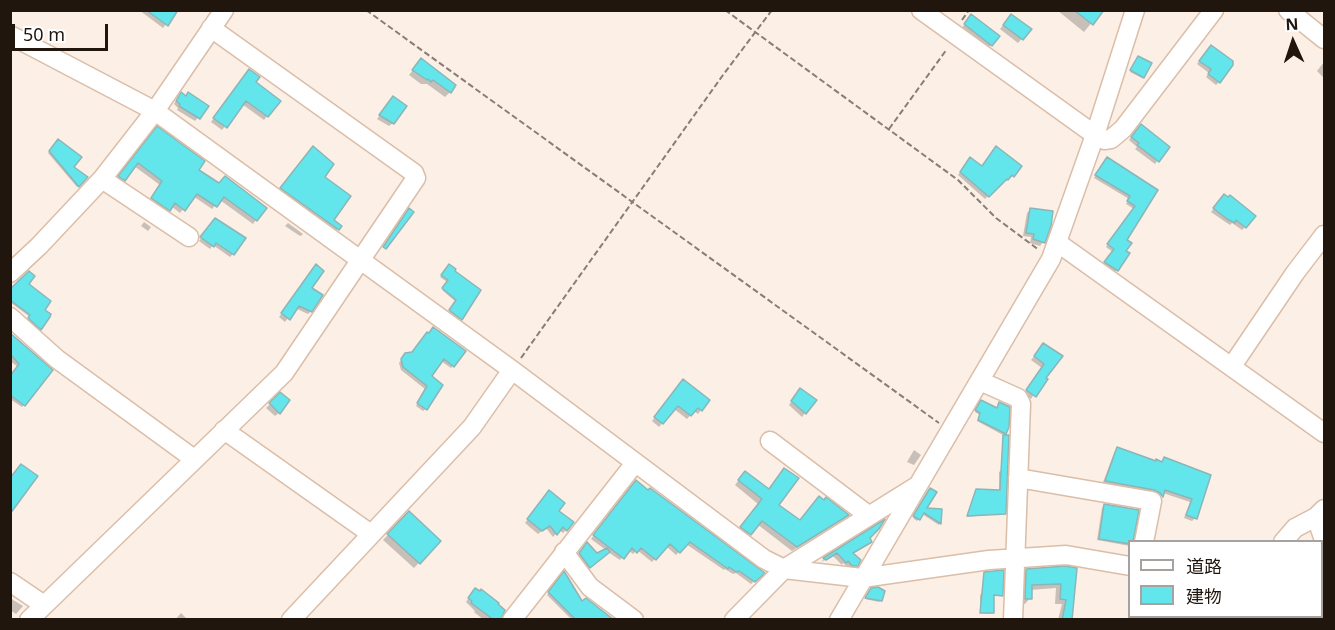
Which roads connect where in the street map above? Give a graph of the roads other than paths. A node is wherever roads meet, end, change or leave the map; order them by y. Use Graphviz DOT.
graph roads {
  1 [pos="224,10"];
  2 [pos="921,10"];
  3 [pos="1135,10"];
  4 [pos="1214,10"];
  5 [pos="1288,10"];
  6 [pos="211,28"];
  7 [pos="10,34"];
  8 [pos="1324,39"];
  9 [pos="155,111"];
  10 [pos="1095,135"];
  11 [pos="102,178"];
  12 [pos="1324,236"];
  13 [pos="189,237"];
  14 [pos="1054,251"];
  15 [pos="361,261"];
  16 [pos="10,273"];
  17 [pos="10,317"];
  18 [pos="1232,366"];
  19 [pos="512,369"];
  20 [pos="980,381"];
  21 [pos="224,430"];
  22 [pos="1324,433"];
  23 [pos="770,441"];
  24 [pos="194,459"];
  25 [pos="634,463"];
  26 [pos="1018,478"];
  27 [pos="918,486"];
  28 [pos="1320,513"];
  29 [pos="868,515"];
  30 [pos="371,534"];
  31 [pos="1144,540"];
  32 [pos="1285,540"];
  33 [pos="1324,540"];
  34 [pos="564,552"];
  35 [pos="1015,558"];
  36 [pos="1128,566"];
  37 [pos="784,569"];
  38 [pos="862,578"];
  39 [pos="10,582"];
  40 [pos="44,605"];
  41 [pos="29,620"];
  42 [pos="291,620"];
  43 [pos="512,620"];
  44 [pos="633,620"];
  45 [pos="734,620"];
  46 [pos="839,620"];
  47 [pos="1013,620"];
  1 -- 6 [label="street"];
  2 -- 10 [label="street"];
  3 -- 10 [label="street"];
  4 -- 10 [label="street"];
  5 -- 8 [label="street"];
  6 -- 9 [label="street"];
  6 -- 15 [label="street"];
  7 -- 9 [label="street"];
  9 -- 11 [label="street"];
  9 -- 15 [label="street"];
  10 -- 14 [label="street"];
  11 -- 13 [label="street"];
  11 -- 16 [label="street"];
  12 -- 18 [label="street"];
  14 -- 18 [label="street"];
  14 -- 20 [label="street"];
  15 -- 19 [label="street"];
  15 -- 21 [label="street"];
  17 -- 24 [label="street"];
  18 -- 22 [label="street"];
  19 -- 25 [label="street"];
  19 -- 30 [label="street"];
  20 -- 26 [label="street"];
  20 -- 27 [label="street"];
  21 -- 24 [label="street"];
  21 -- 30 [label="street"];
  23 -- 29 [label="street"];
  24 -- 40 [label="street"];
  25 -- 34 [label="street"];
  25 -- 37 [label="street"];
  26 -- 31 [label="street"];
  26 -- 35 [label="street"];
  27 -- 29 [label="street"];
  27 -- 38 [label="street"];
  28 -- 32 [label="street"];
  28 -- 33 [label="street"];
  29 -- 37 [label="street"];
  30 -- 42 [label="street"];
  34 -- 43 [label="street"];
  34 -- 44 [label="street"];
  35 -- 36 [label="street"];
  35 -- 38 [label="street"];
  35 -- 47 [label="street"];
  37 -- 38 [label="street"];
  37 -- 45 [label="street"];
  38 -- 46 [label="street"];
  39 -- 40 [label="street"];
  40 -- 41 [label="street"];
}
